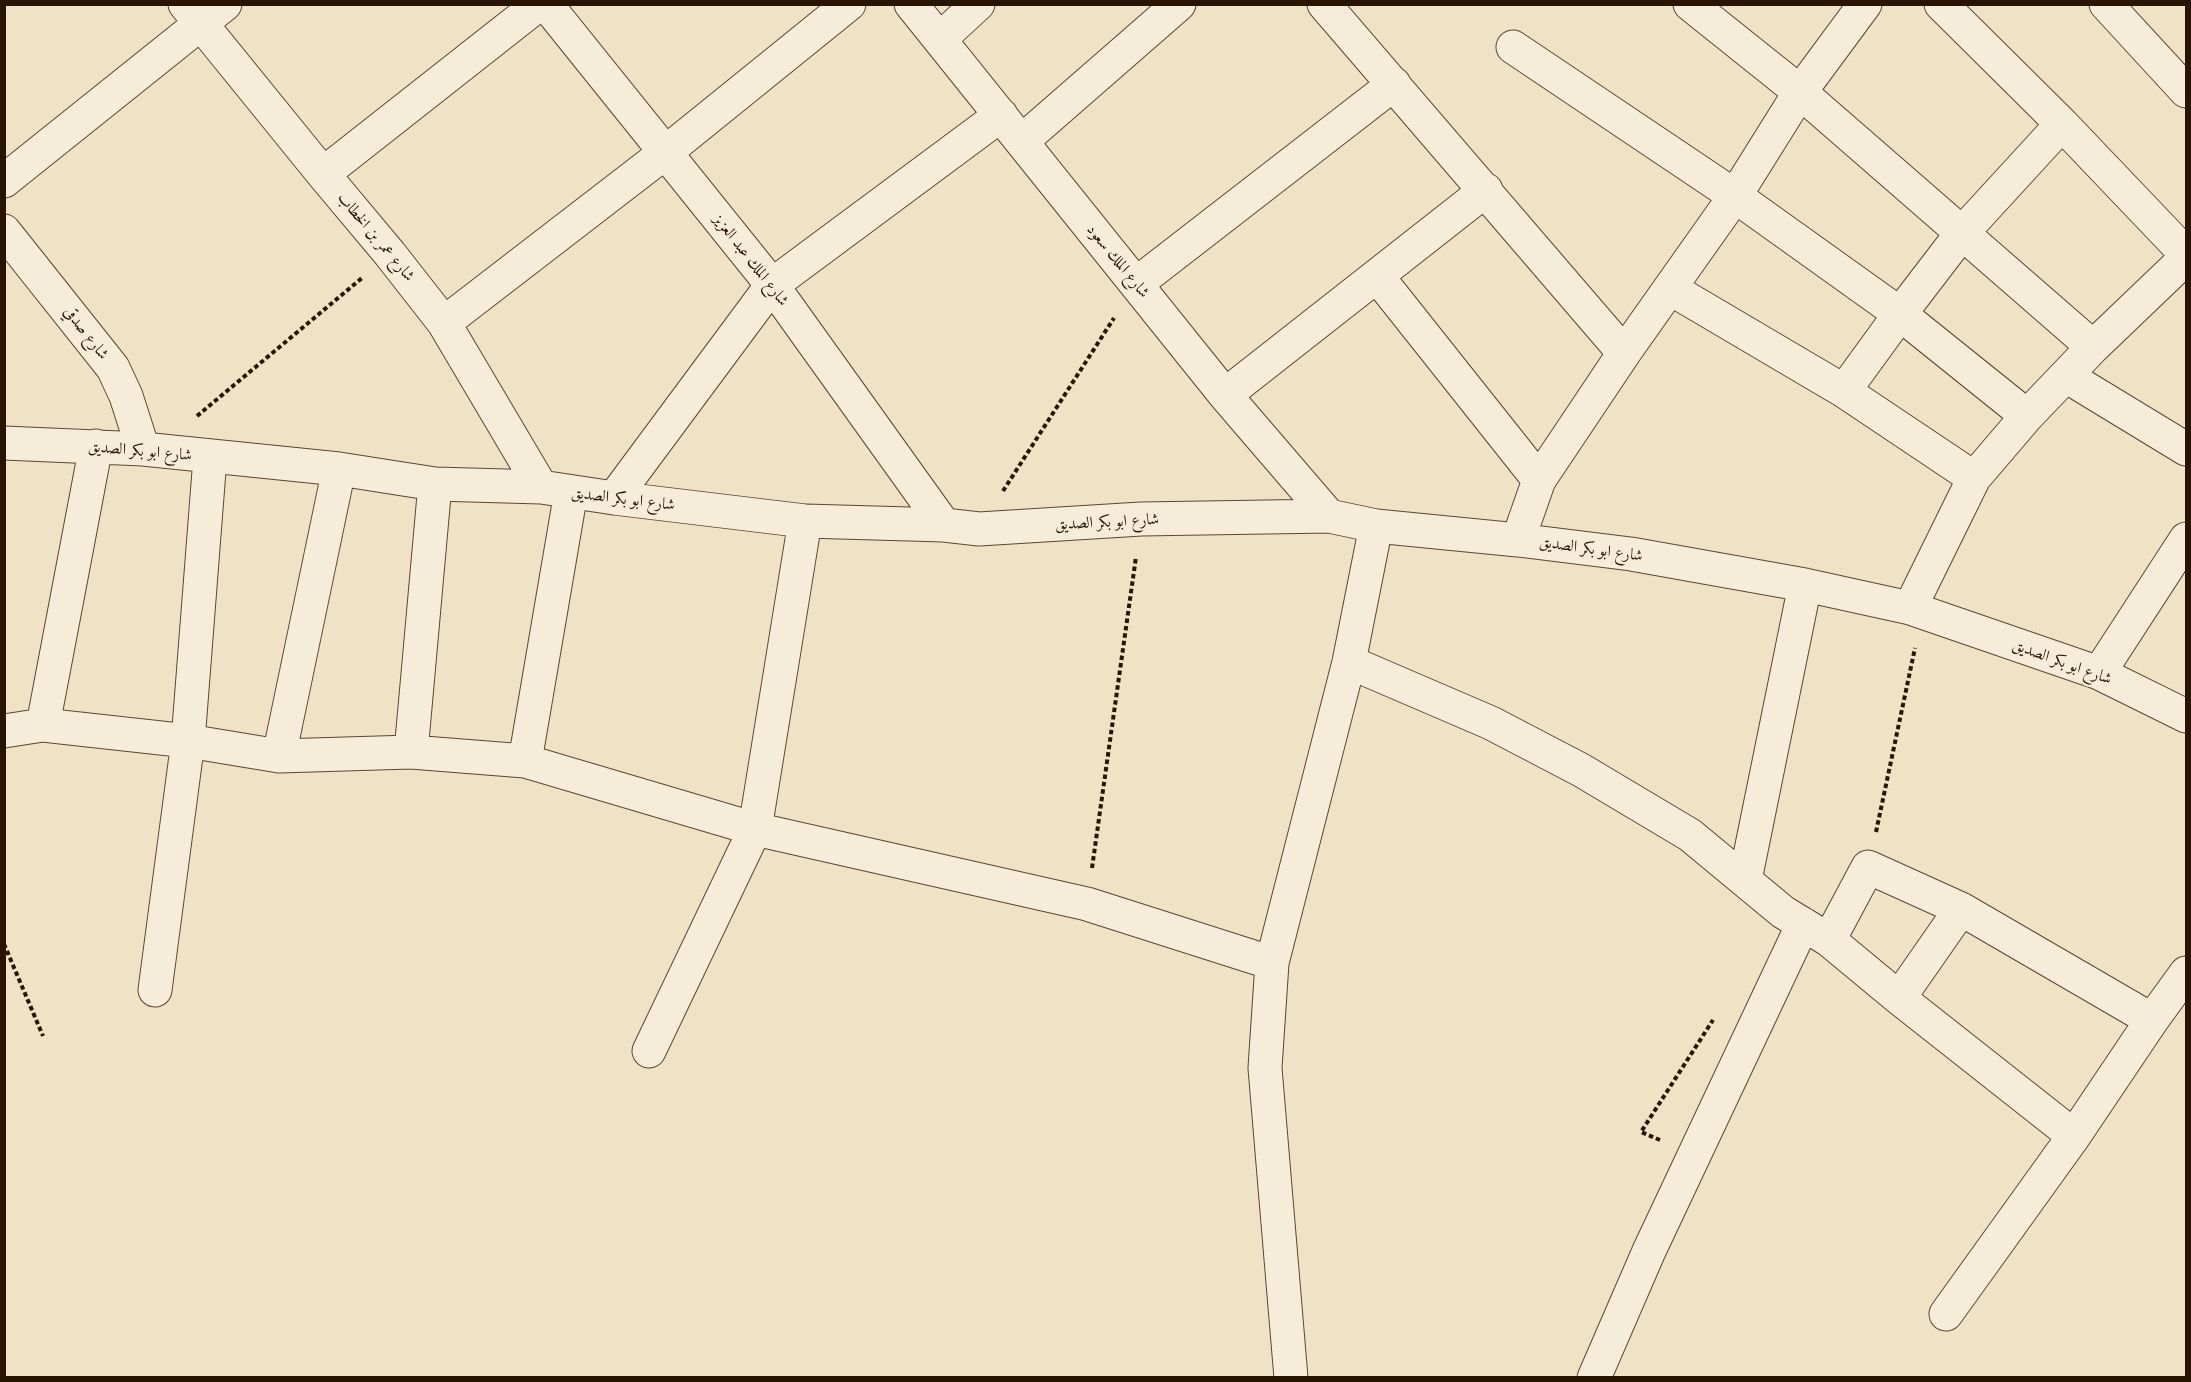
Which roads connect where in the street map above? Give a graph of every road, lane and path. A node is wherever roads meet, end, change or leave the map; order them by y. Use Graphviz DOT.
graph roads {
  1 [pos="539,4"];
  2 [pos="546,4"];
  3 [pos="849,4"];
  4 [pos="911,4"];
  5 [pos="978,4"];
  6 [pos="1179,4"];
  7 [pos="1324,4"];
  8 [pos="1690,4"];
  9 [pos="1864,4"];
  10 [pos="1941,4"];
  11 [pos="2106,4"];
  12 [pos="204,11"];
  13 [pos="940,39"];
  14 [pos="1513,47"];
  15 [pos="1394,84"];
  16 [pos="2187,91"];
  17 [pos="1800,92"];
  18 [pos="1001,114"];
  19 [pos="2062,124"];
  20 [pos="1022,141"];
  21 [pos="666,152"];
  22 [pos="322,174"];
  23 [pos="4,181"];
  24 [pos="1486,190"];
  25 [pos="1734,196"];
  26 [pos="4,231"];
  27 [pos="1962,233"];
  28 [pos="390,254"];
  29 [pos="2187,256"];
  30 [pos="1377,276"];
  31 [pos="1136,284"];
  32 [pos="772,285"];
  33 [pos="1671,289"];
  34 [pos="1900,314"];
  35 [pos="444,323"];
  36 [pos="2093,347"];
  37 [pos="1624,353"];
  38 [pos="2066,376"];
  39 [pos="1844,391"];
  40 [pos="1225,395"];
  41 [pos="2027,416"];
  42 [pos="4,443"];
  43 [pos="96,446"];
  44 [pos="2187,449"];
  45 [pos="149,450"];
  46 [pos="210,458"];
  47 [pos="339,470"];
  48 [pos="1974,478"];
  49 [pos="1539,480"];
  50 [pos="435,484"];
  51 [pos="556,490"];
  52 [pos="614,498"];
  53 [pos="1329,516"];
  54 [pos="1141,519"];
  55 [pos="805,521"];
  56 [pos="944,525"];
  57 [pos="1376,526"];
  58 [pos="979,529"];
  59 [pos="2187,539"];
  60 [pos="1518,540"];
  61 [pos="1805,585"];
  62 [pos="1916,610"];
  63 [pos="1349,662"];
  64 [pos="2099,673"];
  65 [pos="2187,716"];
  66 [pos="43,725"];
  67 [pos="4,731"];
  68 [pos="188,741"];
  69 [pos="411,752"];
  70 [pos="279,756"];
  71 [pos="525,760"];
  72 [pos="755,829"];
  73 [pos="1868,867"];
  74 [pos="1745,880"];
  75 [pos="1087,904"];
  76 [pos="1960,909"];
  77 [pos="1816,932"];
  78 [pos="4,944"];
  79 [pos="1272,963"];
  80 [pos="2187,973"];
  81 [pos="155,990"];
  82 [pos="1899,998"];
  83 [pos="2152,1020"];
  84 [pos="43,1036"];
  85 [pos="649,1051"];
  86 [pos="2074,1136"];
  87 [pos="1946,1314"];
  88 [pos="1291,1377"];
  89 [pos="1594,1377"];
  1 -- 22 [label="street"];
  2 -- 21 [label="street, شارع الملك عبد العزيز"];
  3 -- 21 [label="street"];
  4 -- 13 [label="street, شارع الملك سعود"];
  5 -- 13 [label="street"];
  6 -- 20 [label="street"];
  7 -- 15 [label="street"];
  8 -- 17 [label="street"];
  9 -- 17 [label="street"];
  10 -- 19 [label="street"];
  11 -- 16 [label="street"];
  12 -- 22 [label="street, شارع عمر بن الخطاب"];
  12 -- 23 [label="street"];
  13 -- 18 [label="street, شارع الملك سعود"];
  14 -- 25 [label="street"];
  15 -- 24 [label="street"];
  15 -- 31 [label="street"];
  17 -- 25 [label="street"];
  17 -- 27 [label="street"];
  18 -- 20 [label="street, شارع الملك سعود"];
  18 -- 32 [label="street"];
  19 -- 27 [label="street"];
  19 -- 29 [label="street"];
  20 -- 31 [label="street, شارع الملك سعود"];
  21 -- 32 [label="street, شارع الملك عبد العزيز"];
  21 -- 35 [label="street"];
  22 -- 28 [label="street, شارع عمر بن الخطاب"];
  24 -- 30 [label="street"];
  24 -- 37 [label="street"];
  25 -- 33 [label="street"];
  25 -- 34 [label="street"];
  26 -- 45 [label="street, شارع صدقي"];
  27 -- 34 [label="street"];
  27 -- 36 [label="street"];
  28 -- 35 [label="street, شارع عمر بن الخطاب"];
  28 -- 45 [label="path"];
  29 -- 36 [label="street"];
  30 -- 40 [label="street"];
  30 -- 49 [label="street"];
  31 -- 40 [label="street, شارع الملك سعود"];
  31 -- 58 [label="path"];
  32 -- 52 [label="street"];
  32 -- 56 [label="street, شارع الملك عبد العزيز"];
  33 -- 37 [label="street"];
  33 -- 39 [label="street"];
  34 -- 39 [label="street"];
  34 -- 41 [label="street"];
  35 -- 51 [label="street, شارع عمر بن الخطاب"];
  36 -- 38 [label="street"];
  37 -- 49 [label="street"];
  38 -- 41 [label="street"];
  38 -- 44 [label="street"];
  39 -- 48 [label="street"];
  40 -- 53 [label="street, شارع الملك سعود"];
  41 -- 48 [label="street"];
  42 -- 43 [label="street, شارع ابو بكر الصديق"];
  43 -- 45 [label="street, شارع ابو بكر الصديق"];
  43 -- 66 [label="street"];
  45 -- 46 [label="street, شارع ابو بكر الصديق"];
  46 -- 47 [label="street, شارع ابو بكر الصديق"];
  46 -- 68 [label="street"];
  47 -- 50 [label="street, شارع ابو بكر الصديق"];
  47 -- 70 [label="street"];
  48 -- 62 [label="street"];
  49 -- 60 [label="street"];
  50 -- 51 [label="street, شارع ابو بكر الصديق"];
  50 -- 69 [label="street"];
  51 -- 52 [label="street, شارع ابو بكر الصديق"];
  51 -- 71 [label="street"];
  52 -- 55 [label="street, شارع ابو بكر الصديق"];
  53 -- 54 [label="street, شارع ابو بكر الصديق"];
  53 -- 57 [label="street, شارع ابو بكر الصديق"];
  54 -- 58 [label="street, شارع ابو بكر الصديق"];
  54 -- 75 [label="path"];
  55 -- 56 [label="street, شارع ابو بكر الصديق"];
  55 -- 72 [label="street"];
  56 -- 58 [label="street, شارع ابو بكر الصديق"];
  57 -- 60 [label="street, شارع ابو بكر الصديق"];
  57 -- 63 [label="street"];
  59 -- 64 [label="street"];
  60 -- 61 [label="street, شارع ابو بكر الصديق"];
  61 -- 62 [label="street, شارع ابو بكر الصديق"];
  61 -- 74 [label="street"];
  62 -- 64 [label="street, شارع ابو بكر الصديق"];
  62 -- 73 [label="path"];
  63 -- 74 [label="street"];
  63 -- 79 [label="street"];
  64 -- 65 [label="street, شارع ابو بكر الصديق"];
  66 -- 67 [label="street"];
  66 -- 68 [label="street"];
  68 -- 70 [label="street"];
  68 -- 81 [label="street"];
  69 -- 70 [label="street"];
  69 -- 71 [label="street"];
  71 -- 72 [label="street"];
  72 -- 75 [label="street"];
  72 -- 85 [label="street"];
  73 -- 76 [label="street"];
  73 -- 77 [label="street"];
  74 -- 77 [label="street"];
  75 -- 79 [label="street"];
  76 -- 82 [label="street"];
  76 -- 83 [label="street"];
  77 -- 82 [label="street"];
  77 -- 89 [label="street"];
  78 -- 84 [label="path"];
  79 -- 88 [label="street"];
  80 -- 83 [label="street"];
  82 -- 86 [label="street"];
  83 -- 86 [label="street"];
  86 -- 87 [label="street"];
}
